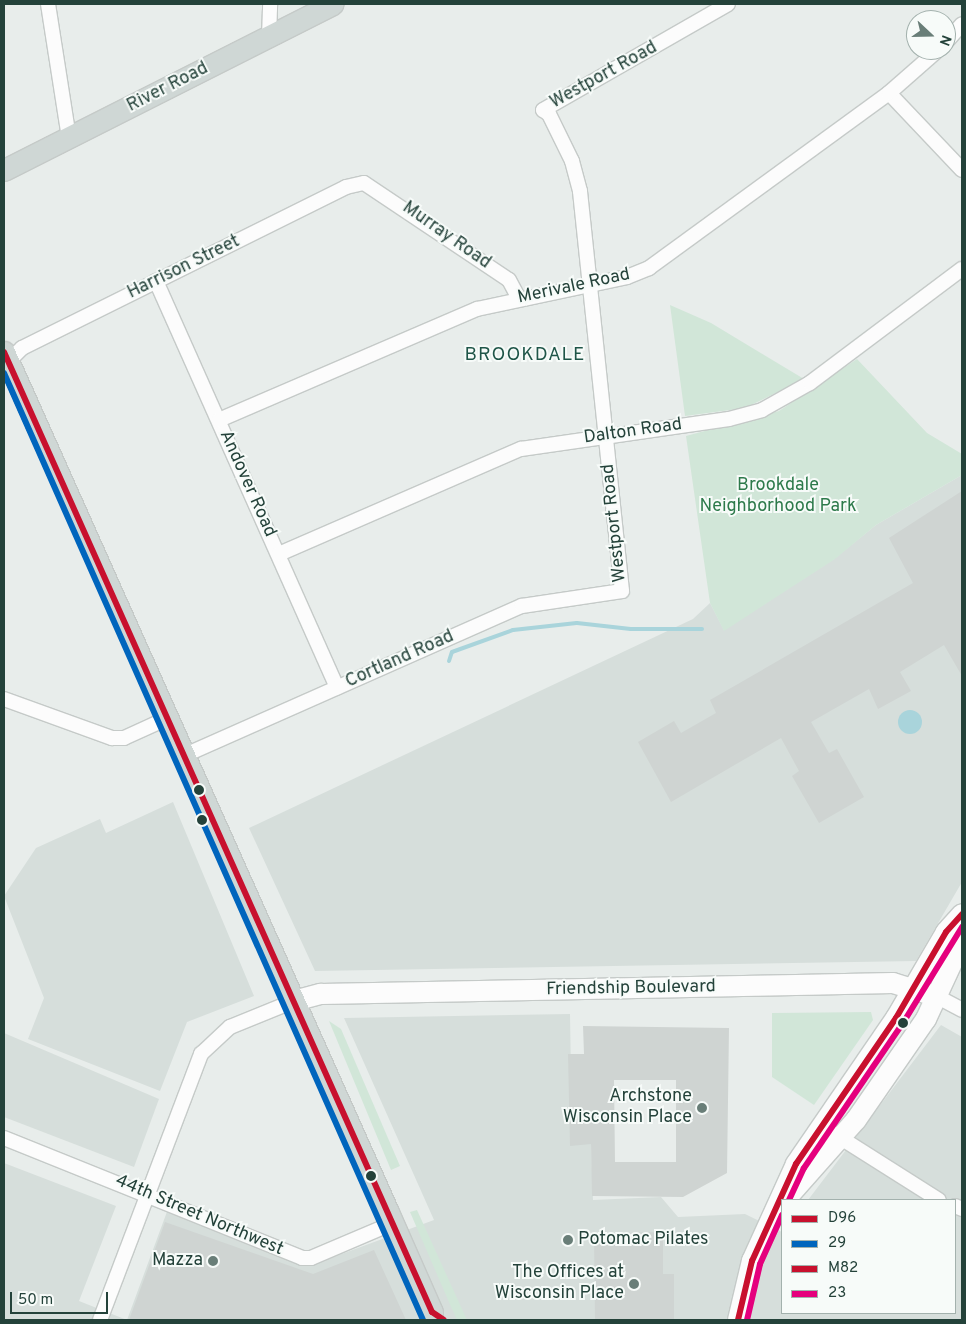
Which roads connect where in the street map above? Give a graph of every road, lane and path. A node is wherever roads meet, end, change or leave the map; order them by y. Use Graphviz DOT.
graph roads {
  1 [pos="48,4"];
  2 [pos="270,4"];
  3 [pos="332,4"];
  4 [pos="728,4"];
  5 [pos="269,36"];
  6 [pos="926,60"];
  7 [pos="888,93"];
  8 [pos="69,138"];
  9 [pos="4,170"];
  10 [pos="962,170"];
  11 [pos="364,183"];
  12 [pos="962,269"];
  13 [pos="156,281"];
  14 [pos="592,285"];
  15 [pos="519,299"];
  16 [pos="5,360"];
  17 [pos="219,420"];
  18 [pos="607,436"];
  19 [pos="279,554"];
  20 [pos="622,592"];
  21 [pos="337,687"];
  22 [pos="4,699"];
  23 [pos="168,718"];
  24 [pos="185,755"];
  25 [pos="962,914"];
  26 [pos="962,941"];
  27 [pos="915,986"];
  28 [pos="938,997"];
  29 [pos="294,1001"];
  30 [pos="962,1010"];
  31 [pos="822,1125"];
  32 [pos="4,1138"];
  33 [pos="841,1138"];
  34 [pos="146,1195"];
  35 [pos="783,1199"];
  36 [pos="786,1199"];
  37 [pos="937,1199"];
  38 [pos="781,1205"];
  39 [pos="393,1223"];
  40 [pos="436,1317"];
  41 [pos="100,1320"];
  42 [pos="738,1320"];
  1 -- 8 [label="street"];
  2 -- 5 [label="street"];
  3 -- 5 [label="main road, River Road"];
  4 -- 14 [label="street, Westport Road"];
  5 -- 8 [label="main road, River Road"];
  6 -- 7 [label="street, Merivale Road"];
  7 -- 10 [label="street"];
  7 -- 14 [label="street, Merivale Road"];
  8 -- 9 [label="main road, River Road"];
  11 -- 13 [label="street, Harrison Street"];
  11 -- 15 [label="street, Murray Road"];
  12 -- 18 [label="street, Dalton Road"];
  13 -- 16 [label="street, Harrison Street"];
  13 -- 17 [label="street, Andover Road"];
  14 -- 15 [label="street, Merivale Road"];
  14 -- 18 [label="street, Westport Road"];
  15 -- 17 [label="street, Merivale Road"];
  16 -- 23 [label="main road"];
  17 -- 19 [label="street, Andover Road"];
  18 -- 19 [label="street, Dalton Road"];
  18 -- 20 [label="street, Westport Road"];
  19 -- 21 [label="street, Andover Road"];
  20 -- 21 [label="street, Cortland Road"];
  21 -- 24 [label="street, Cortland Road"];
  22 -- 23 [label="street"];
  23 -- 24 [label="main road"];
  24 -- 29 [label="main road"];
  25 -- 27 [label="street"];
  26 -- 28 [label="street"];
  27 -- 28 [label="street, Friendship Boulevard"];
  27 -- 29 [label="street, Friendship Boulevard"];
  27 -- 31 [label="street"];
  28 -- 30 [label="street, Friendship Boulevard"];
  28 -- 33 [label="street"];
  29 -- 34 [label="street"];
  29 -- 39 [label="main road"];
  31 -- 33 [label="street"];
  31 -- 35 [label="street"];
  32 -- 34 [label="street, 44th Street Northwest"];
  33 -- 36 [label="street"];
  33 -- 37 [label="street"];
  34 -- 39 [label="street, 44th Street Northwest"];
  34 -- 41 [label="street"];
  38 -- 42 [label="street"];
  39 -- 40 [label="main road"];
}
